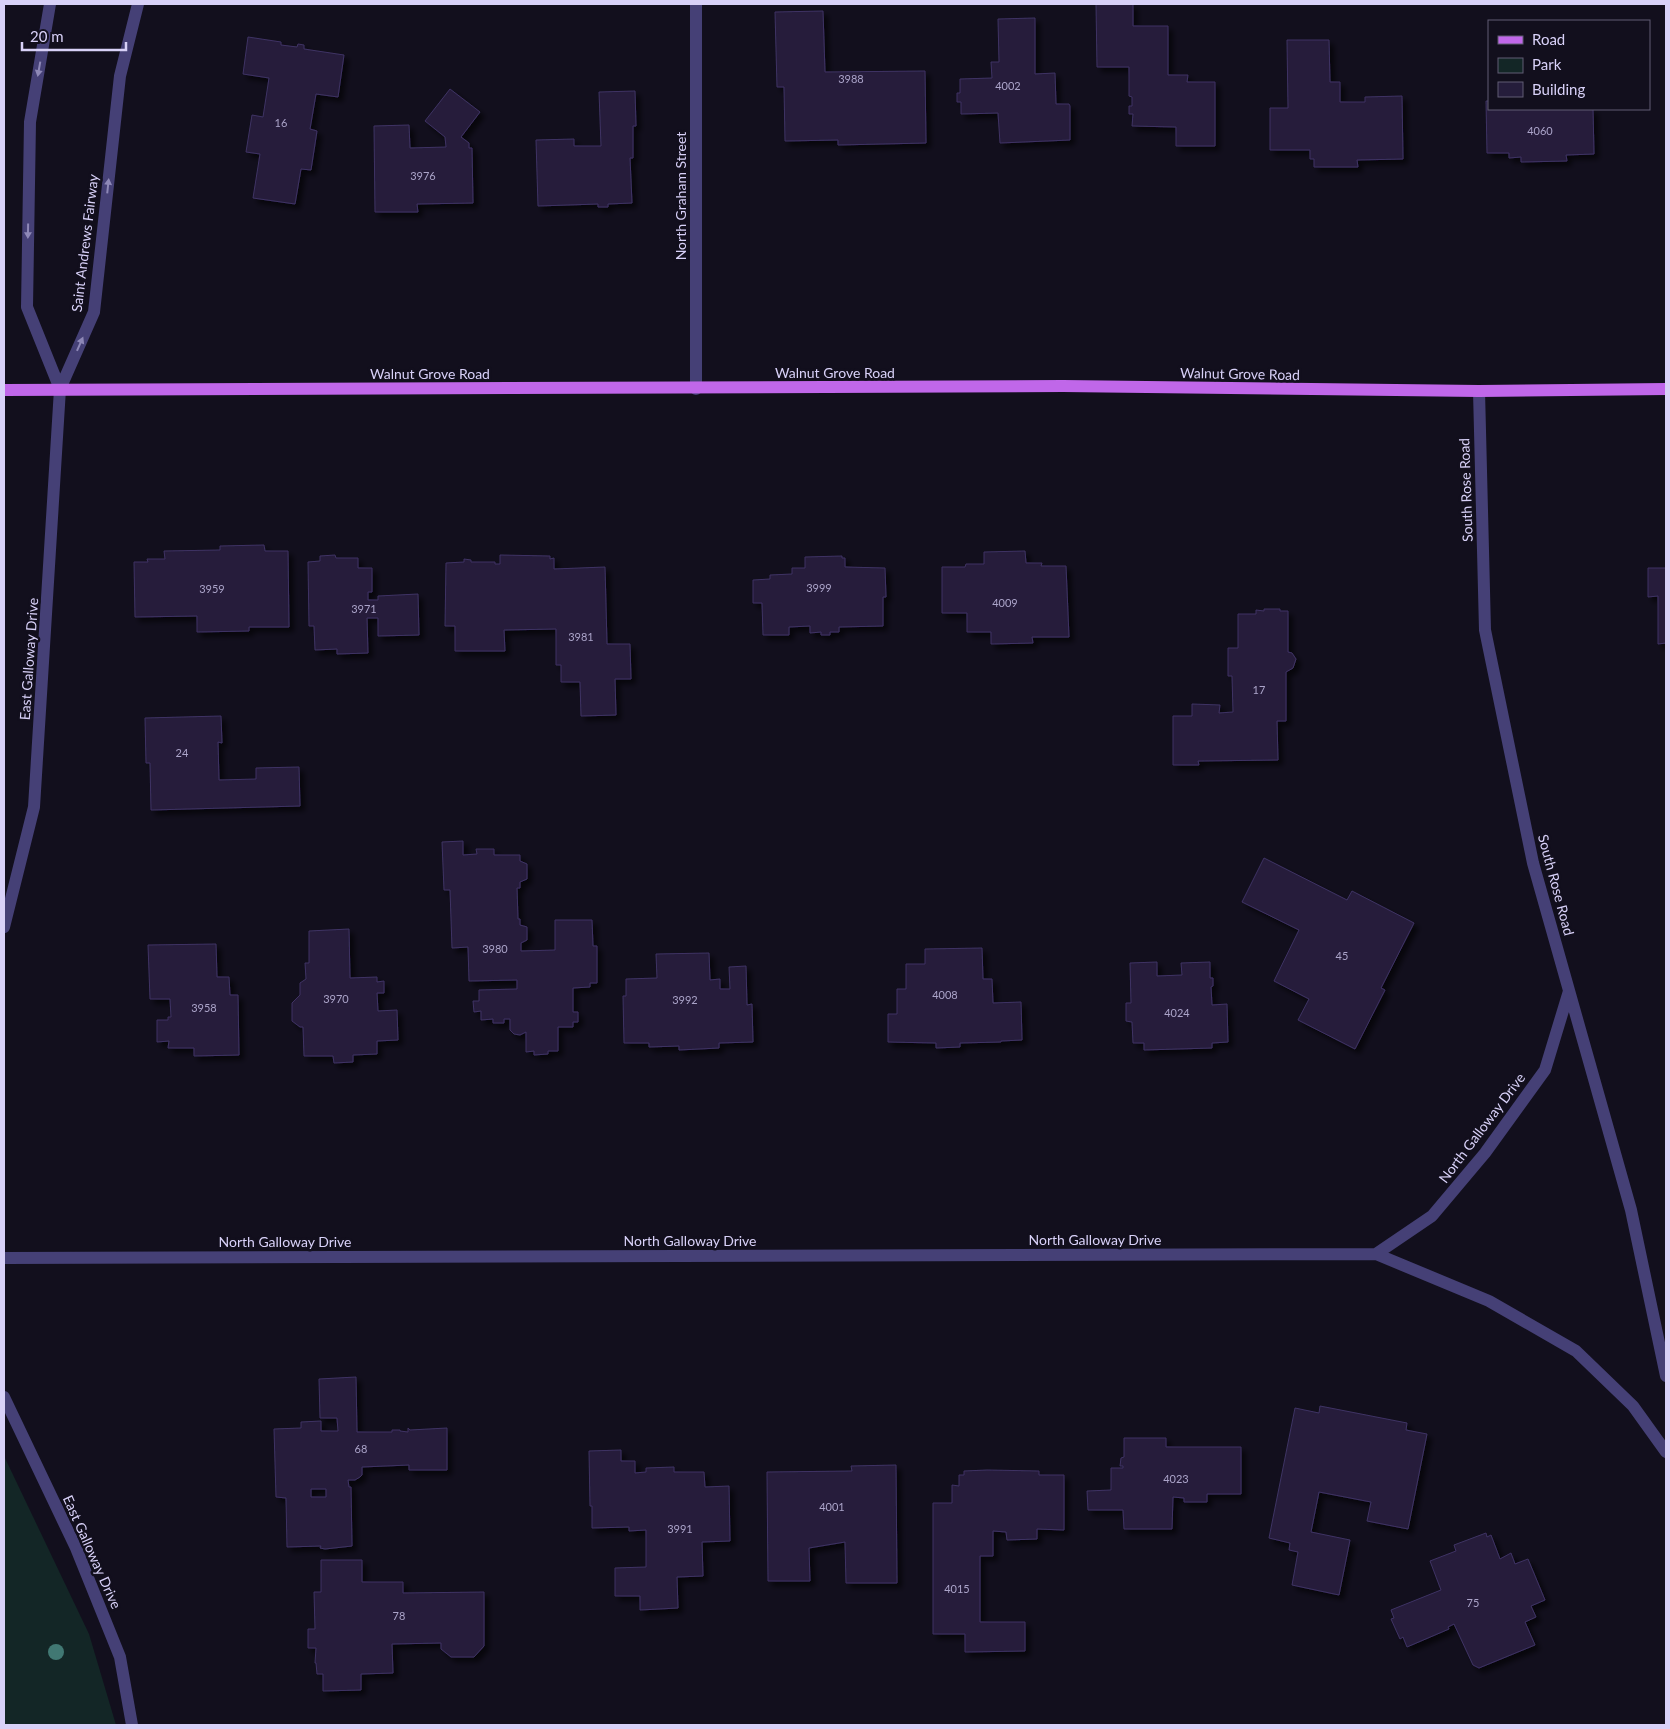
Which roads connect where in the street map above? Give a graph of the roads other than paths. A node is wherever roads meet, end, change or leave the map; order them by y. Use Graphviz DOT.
graph roads {
  1 [pos="50,4"];
  2 [pos="138,4"];
  3 [pos="696,4"];
  4 [pos="60,389"];
  5 [pos="696,389"];
  6 [pos="1666,389"];
  7 [pos="4,390"];
  8 [pos="1479,391"];
  9 [pos="4,927"];
  10 [pos="1569,990"];
  11 [pos="1376,1254"];
  12 [pos="4,1258"];
  13 [pos="1666,1376"];
  14 [pos="4,1397"];
  15 [pos="1666,1452"];
  16 [pos="132,1725"];
  1 -- 4 [label="street, one-way"];
  4 -- 2 [label="street, Saint Andrews Fairway, one-way"];
  3 -- 5 [label="street, North Graham Street"];
  4 -- 5 [label="main road, Walnut Grove Road"];
  4 -- 7 [label="main road, Walnut Grove Road"];
  4 -- 9 [label="street, East Galloway Drive"];
  5 -- 8 [label="main road, Walnut Grove Road"];
  6 -- 8 [label="main road, Walnut Grove Road"];
  8 -- 10 [label="street, South Rose Road"];
  10 -- 11 [label="street, North Galloway Drive"];
  10 -- 13 [label="street, South Rose Road"];
  11 -- 12 [label="street, North Galloway Drive"];
  11 -- 15 [label="street, North Galloway Drive"];
  14 -- 16 [label="street, East Galloway Drive"];
}
